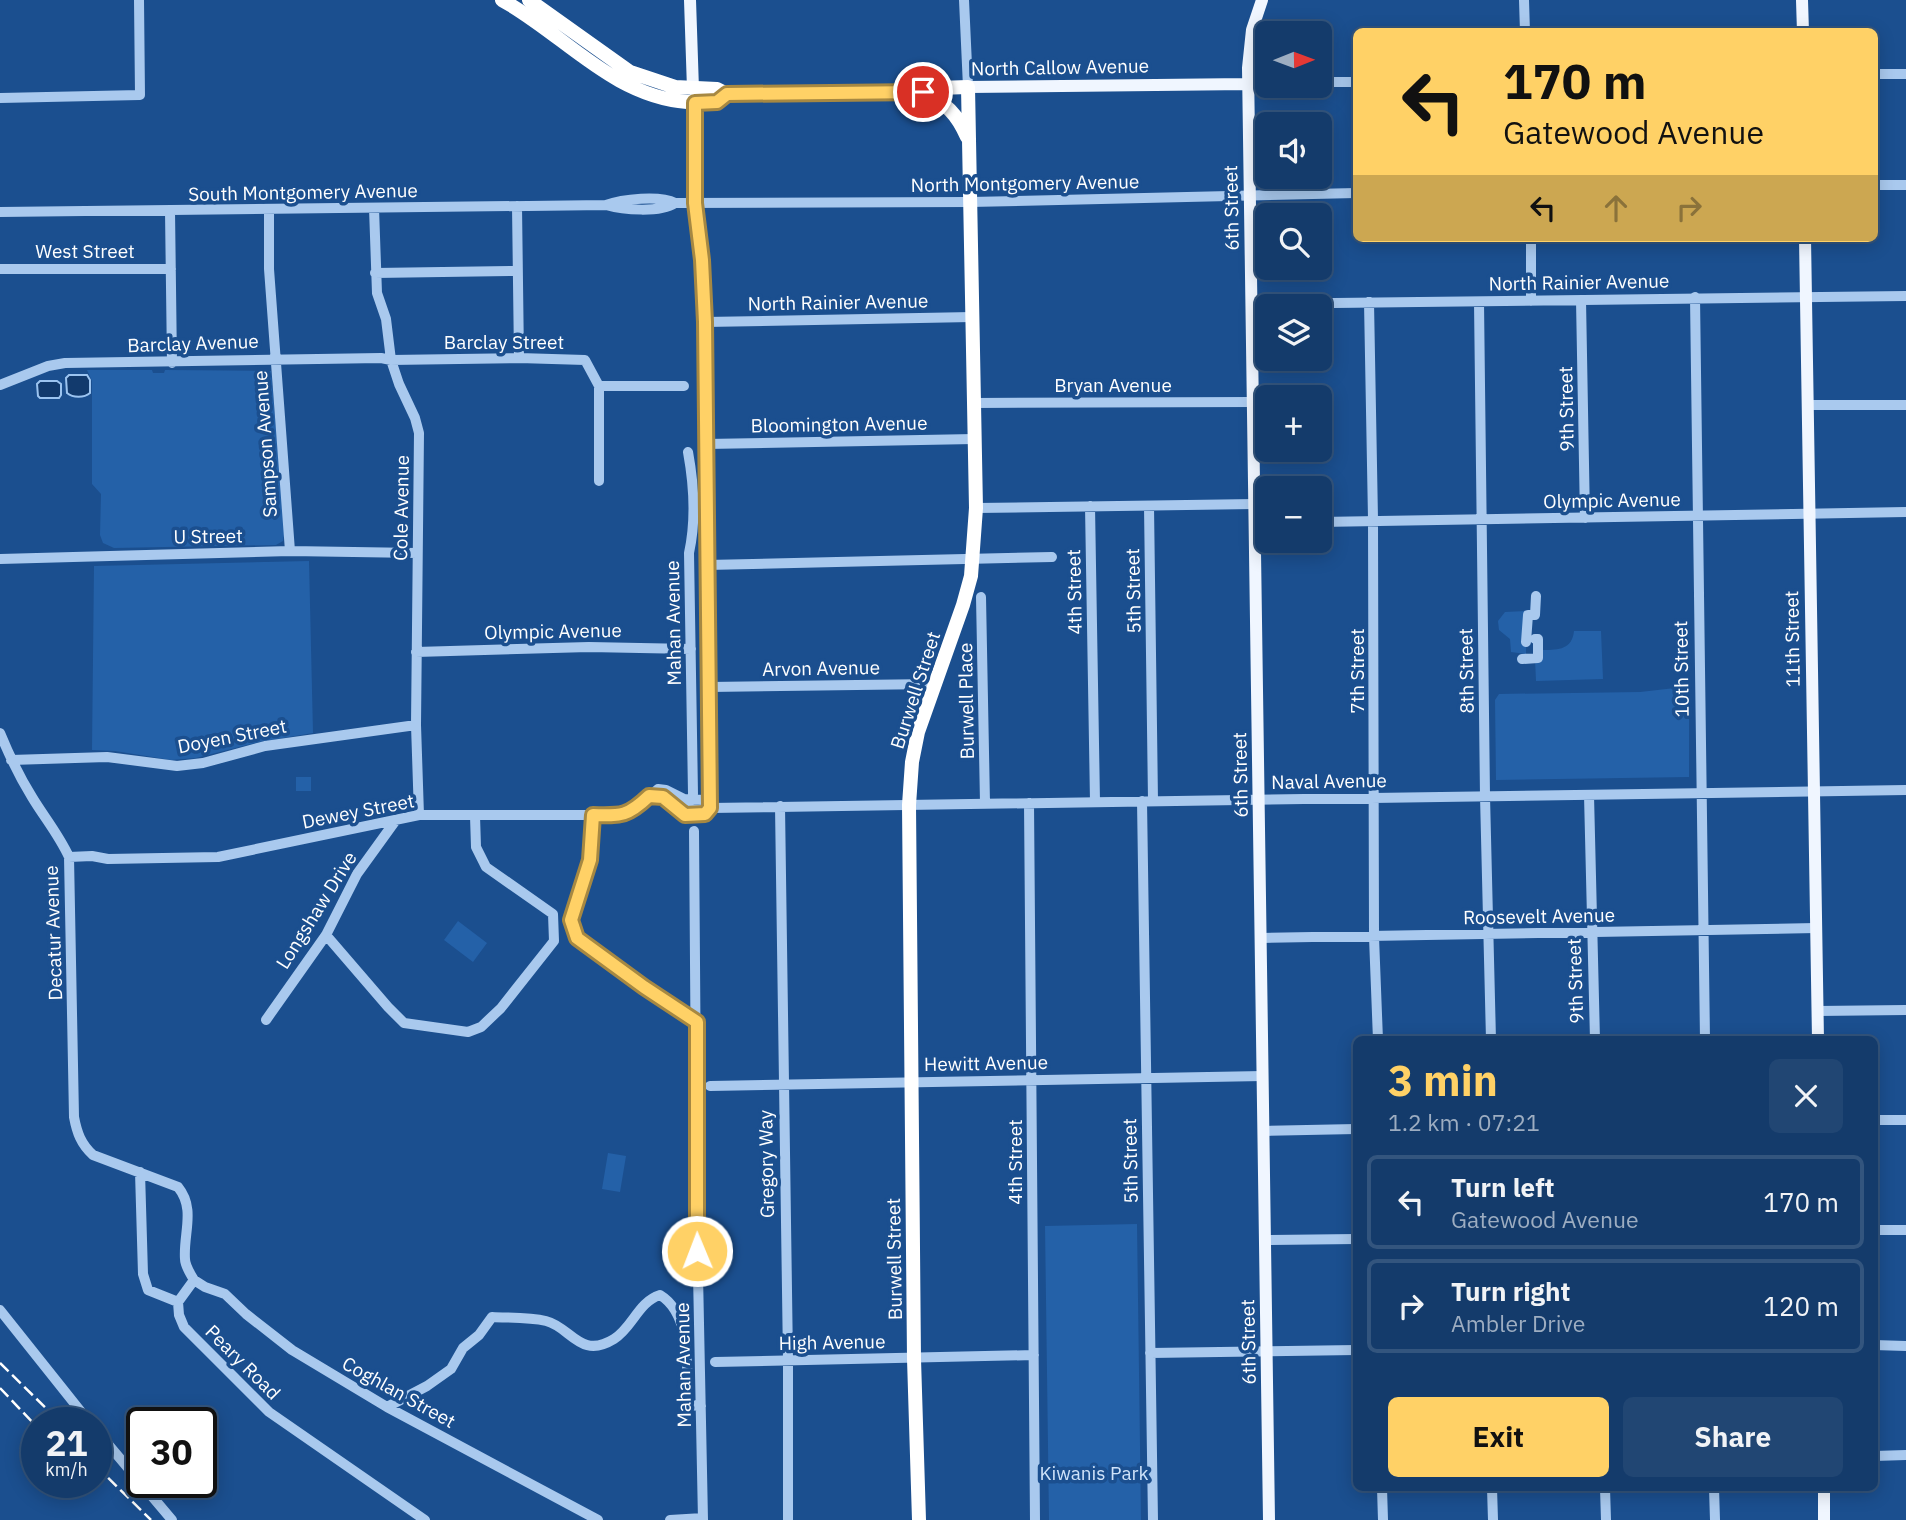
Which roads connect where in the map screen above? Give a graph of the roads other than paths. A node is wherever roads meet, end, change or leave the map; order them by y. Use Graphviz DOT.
graph roads {
  1 [pos="139,0"];
  2 [pos="502,0"];
  3 [pos="529,0"];
  4 [pos="690,0"];
  5 [pos="964,0"];
  6 [pos="1262,0"];
  7 [pos="1524,0"];
  8 [pos="1802,0"];
  9 [pos="1525,28"];
  10 [pos="1803,28"];
  11 [pos="1878,74"];
  12 [pos="1906,74"];
  13 [pos="1332,82"];
  14 [pos="1353,82"];
  15 [pos="1248,84"];
  16 [pos="1255,84"];
  17 [pos="968,86"];
  18 [pos="923,92"];
  19 [pos="694,96"];
  20 [pos="0,98"];
  21 [pos="969,142"];
  22 [pos="1878,185"];
  23 [pos="1906,185"];
  24 [pos="1353,193"];
  25 [pos="1250,195"];
  26 [pos="970,202"];
  27 [pos="695,203"];
  28 [pos="517,206"];
  29 [pos="374,208"];
  30 [pos="269,210"];
  31 [pos="170,211"];
  32 [pos="0,212"];
  33 [pos="1531,242"];
  34 [pos="1805,242"];
  35 [pos="0,269"];
  36 [pos="171,269"];
  37 [pos="516,271"];
  38 [pos="376,273"];
  39 [pos="1906,296"];
  40 [pos="1807,297"];
  41 [pos="1695,298"];
  42 [pos="1581,300"];
  43 [pos="1531,301"];
  44 [pos="1368,302"];
  45 [pos="1479,302"];
  46 [pos="1252,304"];
  47 [pos="972,317"];
  48 [pos="705,322"];
  49 [pos="277,358"];
  50 [pos="519,358"];
  51 [pos="391,360"];
  52 [pos="172,363"];
  53 [pos="0,385"];
  54 [pos="599,386"];
  55 [pos="684,386"];
  56 [pos="1254,402"];
  57 [pos="974,403"];
  58 [pos="1808,405"];
  59 [pos="1906,405"];
  60 [pos="974,439"];
  61 [pos="706,444"];
  62 [pos="688,452"];
  63 [pos="599,481"];
  64 [pos="1255,504"];
  65 [pos="1090,506"];
  66 [pos="1149,506"];
  67 [pos="976,508"];
  68 [pos="1906,512"];
  69 [pos="1810,513"];
  70 [pos="1696,516"];
  71 [pos="1585,518"];
  72 [pos="1373,519"];
  73 [pos="1481,519"];
  74 [pos="1332,521"];
  75 [pos="290,551"];
  76 [pos="417,553"];
  77 [pos="1261,553"];
  78 [pos="1052,557"];
  79 [pos="0,559"];
  80 [pos="974,559"];
  81 [pos="707,565"];
  82 [pos="1536,596"];
  83 [pos="981,597"];
  84 [pos="691,649"];
  85 [pos="416,652"];
  86 [pos="1522,659"];
  87 [pos="933,684"];
  88 [pos="709,687"];
  89 [pos="416,725"];
  90 [pos="0,733"];
  91 [pos="11,760"];
  92 [pos="1906,790"];
  93 [pos="1814,791"];
  94 [pos="693,793"];
  95 [pos="1701,793"];
  96 [pos="1589,794"];
  97 [pos="649,796"];
  98 [pos="1485,796"];
  99 [pos="1375,798"];
  100 [pos="1260,800"];
  101 [pos="1148,801"];
  102 [pos="1095,802"];
  103 [pos="985,803"];
  104 [pos="1030,803"];
  105 [pos="909,805"];
  106 [pos="779,806"];
  107 [pos="706,808"];
  108 [pos="419,815"];
  109 [pos="593,815"];
  110 [pos="475,816"];
  111 [pos="396,820"];
  112 [pos="694,831"];
  113 [pos="69,857"];
  114 [pos="1816,928"];
  115 [pos="1703,931"];
  116 [pos="1591,933"];
  117 [pos="326,935"];
  118 [pos="1488,935"];
  119 [pos="1374,937"];
  120 [pos="1262,938"];
  121 [pos="1906,1010"];
  122 [pos="1817,1011"];
  123 [pos="266,1020"];
  124 [pos="697,1022"];
  125 [pos="1378,1036"];
  126 [pos="1491,1036"];
  127 [pos="1595,1036"];
  128 [pos="1705,1036"];
  129 [pos="1818,1036"];
  130 [pos="1263,1076"];
  131 [pos="1146,1078"];
  132 [pos="1032,1080"];
  133 [pos="911,1082"];
  134 [pos="782,1084"];
  135 [pos="710,1086"];
  136 [pos="1878,1120"];
  137 [pos="1906,1120"];
  138 [pos="1353,1129"];
  139 [pos="1264,1131"];
  140 [pos="140,1172"];
  141 [pos="1878,1230"];
  142 [pos="1906,1230"];
  143 [pos="1353,1239"];
  144 [pos="1265,1240"];
  145 [pos="194,1280"];
  146 [pos="178,1302"];
  147 [pos="0,1310"];
  148 [pos="1878,1345"];
  149 [pos="1906,1346"];
  150 [pos="1353,1350"];
  151 [pos="1267,1351"];
  152 [pos="1150,1353"];
  153 [pos="1034,1355"];
  154 [pos="915,1359"];
  155 [pos="788,1360"];
  156 [pos="715,1362"];
  157 [pos="701,1406"];
  158 [pos="77,1407"];
  159 [pos="387,1407"];
  160 [pos="112,1449"];
  161 [pos="1906,1455"];
  162 [pos="1878,1456"];
  163 [pos="1382,1491"];
  164 [pos="1492,1491"];
  165 [pos="1605,1491"];
  166 [pos="1714,1491"];
  167 [pos="1824,1491"];
  168 [pos="703,1519"];
  169 [pos="172,1520"];
  170 [pos="425,1520"];
  171 [pos="598,1520"];
  172 [pos="670,1520"];
  173 [pos="788,1520"];
  174 [pos="919,1520"];
  175 [pos="1035,1520"];
  176 [pos="1153,1520"];
  177 [pos="1269,1520"];
  178 [pos="1383,1520"];
  179 [pos="1493,1520"];
  180 [pos="1606,1520"];
  181 [pos="1715,1520"];
  182 [pos="1824,1520"];
  1 -- 20 [label="street"];
  2 -- 19 [label="highway"];
  3 -- 19 [label="highway"];
  4 -- 19 [label="main road"];
  5 -- 17 [label="street, Burwell Street"];
  6 -- 15 [label="main road, 6th Street"];
  7 -- 9 [label="street"];
  8 -- 10 [label="main road"];
  11 -- 12 [label="street"];
  13 -- 14 [label="street"];
  15 -- 16 [label="street, North Callow Avenue"];
  15 -- 17 [label="main road, North Callow Avenue"];
  15 -- 25 [label="main road, 6th Street"];
  17 -- 18 [label="highway, North Callow Avenue"];
  17 -- 21 [label="highway, Burwell Street"];
  18 -- 19 [label="highway, North Callow Avenue"];
  18 -- 21 [label="highway"];
  19 -- 27 [label="street"];
  21 -- 26 [label="highway, Burwell Street"];
  22 -- 23 [label="street"];
  24 -- 25 [label="street, North Montgomery Avenue"];
  25 -- 26 [label="street, North Montgomery Avenue"];
  25 -- 46 [label="main road, 6th Street"];
  26 -- 27 [label="street, North Montgomery Avenue"];
  26 -- 47 [label="highway, Burwell Street"];
  27 -- 28 [label="street, South Montgomery Avenue"];
  27 -- 48 [label="street"];
  28 -- 29 [label="street, South Montgomery Avenue"];
  28 -- 37 [label="street"];
  29 -- 30 [label="street, South Montgomery Avenue"];
  29 -- 38 [label="street, Cole Avenue"];
  30 -- 31 [label="street, South Montgomery Avenue"];
  30 -- 49 [label="street, Sampson Avenue"];
  31 -- 32 [label="street, South Montgomery Avenue"];
  31 -- 36 [label="street"];
  33 -- 43 [label="street"];
  34 -- 40 [label="main road, 11th Street"];
  35 -- 36 [label="street, West Street"];
  36 -- 52 [label="street"];
  37 -- 38 [label="street"];
  37 -- 50 [label="street"];
  38 -- 51 [label="street, Cole Avenue"];
  39 -- 40 [label="street, North Rainier Avenue"];
  40 -- 41 [label="street, North Rainier Avenue"];
  40 -- 58 [label="main road, 11th Street"];
  41 -- 42 [label="street, North Rainier Avenue"];
  41 -- 70 [label="street, 10th Street"];
  42 -- 43 [label="street, North Rainier Avenue"];
  42 -- 71 [label="street, 9th Street"];
  43 -- 45 [label="street, North Rainier Avenue"];
  44 -- 45 [label="street, North Rainier Avenue"];
  44 -- 46 [label="street, North Rainier Avenue"];
  44 -- 72 [label="street, 7th Street"];
  45 -- 73 [label="street, 8th Street"];
  46 -- 56 [label="main road, 6th Street"];
  47 -- 48 [label="street, North Rainier Avenue"];
  47 -- 57 [label="highway, Burwell Street"];
  48 -- 61 [label="street"];
  49 -- 51 [label="street, Barclay Avenue"];
  49 -- 52 [label="street, Barclay Avenue"];
  49 -- 75 [label="street, Sampson Avenue"];
  50 -- 51 [label="street, Barclay Street"];
  50 -- 54 [label="street, Barclay Street"];
  51 -- 76 [label="street, Cole Avenue"];
  52 -- 53 [label="street, Barclay Avenue"];
  54 -- 55 [label="street"];
  54 -- 63 [label="street"];
  56 -- 57 [label="street, Bryan Avenue"];
  56 -- 64 [label="main road, 6th Street"];
  57 -- 60 [label="highway, Burwell Street"];
  58 -- 59 [label="street"];
  58 -- 69 [label="main road, 11th Street"];
  60 -- 61 [label="street, Bloomington Avenue"];
  60 -- 67 [label="highway, Burwell Street"];
  61 -- 81 [label="street"];
  62 -- 84 [label="street, Mahan Avenue"];
  64 -- 66 [label="street"];
  65 -- 66 [label="street"];
  65 -- 67 [label="street"];
  65 -- 102 [label="street, 4th Street"];
  66 -- 101 [label="street, 5th Street"];
  67 -- 80 [label="highway, Burwell Street"];
  68 -- 69 [label="street, Olympic Avenue"];
  69 -- 70 [label="street, Olympic Avenue"];
  69 -- 93 [label="main road, 11th Street"];
  70 -- 71 [label="street, Olympic Avenue"];
  70 -- 95 [label="street, 10th Street"];
  71 -- 73 [label="street, Olympic Avenue"];
  72 -- 73 [label="street, Olympic Avenue"];
  72 -- 74 [label="street, Olympic Avenue"];
  72 -- 99 [label="street, 7th Street"];
  73 -- 98 [label="street, 8th Street"];
  75 -- 76 [label="street, U Street"];
  75 -- 79 [label="street, U Street"];
  76 -- 85 [label="street, Cole Avenue"];
  77 -- 100 [label="main road, 6th Street"];
  78 -- 80 [label="street"];
  80 -- 81 [label="street"];
  80 -- 87 [label="highway, Burwell Street"];
  81 -- 88 [label="street"];
  82 -- 86 [label="street"];
  83 -- 103 [label="street, Burwell Place"];
  84 -- 85 [label="street, Olympic Avenue"];
  84 -- 94 [label="street, Mahan Avenue"];
  85 -- 89 [label="street, Cole Avenue"];
  87 -- 88 [label="street, Arvon Avenue"];
  87 -- 105 [label="highway, Burwell Street"];
  88 -- 107 [label="street"];
  89 -- 91 [label="street, Doyen Street"];
  89 -- 108 [label="street, Cole Avenue"];
  90 -- 91 [label="street, Decatur Avenue"];
  91 -- 113 [label="street, Decatur Avenue"];
  92 -- 93 [label="street, Naval Avenue"];
  93 -- 95 [label="street, Naval Avenue"];
  93 -- 114 [label="main road, 11th Street"];
  95 -- 96 [label="street, Naval Avenue"];
  95 -- 115 [label="street, 10th Street"];
  96 -- 98 [label="street, Naval Avenue"];
  96 -- 116 [label="street, 9th Street"];
  97 -- 107 [label="street, Dewey Street"];
  97 -- 107 [label="street"];
  97 -- 109 [label="street, Dewey Street"];
  98 -- 99 [label="street, Naval Avenue"];
  98 -- 118 [label="street, 8th Street"];
  99 -- 100 [label="street, Naval Avenue"];
  99 -- 119 [label="street, 7th Street"];
  100 -- 101 [label="street, Naval Avenue"];
  100 -- 120 [label="main road, 6th Street"];
  101 -- 102 [label="street, Naval Avenue"];
  101 -- 131 [label="street, 5th Street"];
  102 -- 104 [label="street, Naval Avenue"];
  103 -- 104 [label="street, Naval Avenue"];
  103 -- 105 [label="street, Naval Avenue"];
  104 -- 132 [label="street, 4th Street"];
  105 -- 106 [label="street, Naval Avenue"];
  105 -- 133 [label="highway, Burwell Street"];
  106 -- 107 [label="street, Naval Avenue"];
  106 -- 134 [label="street, Gregory Way"];
  108 -- 110 [label="street, Dewey Street"];
  108 -- 111 [label="street, Dewey Street"];
  109 -- 110 [label="street, Dewey Street"];
  109 -- 124 [label="street"];
  110 -- 117 [label="street"];
  111 -- 113 [label="street, Dewey Street"];
  111 -- 117 [label="street, Longshaw Drive"];
  112 -- 124 [label="street, Mahan Avenue"];
  113 -- 140 [label="street, Decatur Avenue"];
  114 -- 115 [label="street, Roosevelt Avenue"];
  114 -- 122 [label="main road, 11th Street"];
  115 -- 116 [label="street, Roosevelt Avenue"];
  115 -- 128 [label="street, 10th Street"];
  116 -- 118 [label="street, Roosevelt Avenue"];
  116 -- 127 [label="street, 9th Street"];
  117 -- 123 [label="street, Longshaw Drive"];
  118 -- 119 [label="street, Roosevelt Avenue"];
  118 -- 126 [label="street, 8th Street"];
  119 -- 120 [label="street, Roosevelt Avenue"];
  119 -- 125 [label="street, 7th Street"];
  120 -- 130 [label="main road, 6th Street"];
  121 -- 122 [label="street"];
  122 -- 129 [label="main road, 11th Street"];
  124 -- 157 [label="street, Mahan Avenue"];
  130 -- 131 [label="street, Hewitt Avenue"];
  130 -- 139 [label="main road, 6th Street"];
  131 -- 132 [label="street, Hewitt Avenue"];
  131 -- 152 [label="street, 5th Street"];
  132 -- 133 [label="street, Hewitt Avenue"];
  132 -- 153 [label="street, 4th Street"];
  133 -- 134 [label="street, Hewitt Avenue"];
  133 -- 154 [label="highway, Burwell Street"];
  134 -- 135 [label="street, Hewitt Avenue"];
  134 -- 155 [label="street, Gregory Way"];
  136 -- 137 [label="street"];
  138 -- 139 [label="street"];
  139 -- 144 [label="main road, 6th Street"];
  140 -- 145 [label="street"];
  140 -- 146 [label="street"];
  141 -- 142 [label="street"];
  143 -- 144 [label="street"];
  144 -- 151 [label="main road, 6th Street"];
  145 -- 146 [label="street"];
  145 -- 159 [label="street, Coghlan Street"];
  146 -- 170 [label="street, Peary Road"];
  147 -- 158 [label="street"];
  148 -- 149 [label="street"];
  150 -- 151 [label="street"];
  151 -- 152 [label="street"];
  151 -- 177 [label="main road, 6th Street"];
  152 -- 176 [label="street, 5th Street"];
  153 -- 154 [label="street, High Avenue"];
  153 -- 175 [label="street, 4th Street"];
  154 -- 155 [label="street, High Avenue"];
  154 -- 174 [label="highway, Burwell Street"];
  155 -- 156 [label="street, High Avenue"];
  155 -- 173 [label="street, Gregory Way"];
  157 -- 159 [label="street"];
  157 -- 168 [label="street, Mahan Avenue"];
  159 -- 171 [label="street, Coghlan Street"];
  160 -- 169 [label="street"];
  161 -- 162 [label="street"];
  163 -- 178 [label="street"];
  164 -- 179 [label="street"];
  165 -- 180 [label="street"];
  166 -- 181 [label="street"];
  167 -- 182 [label="main road"];
  168 -- 172 [label="street"];
}
